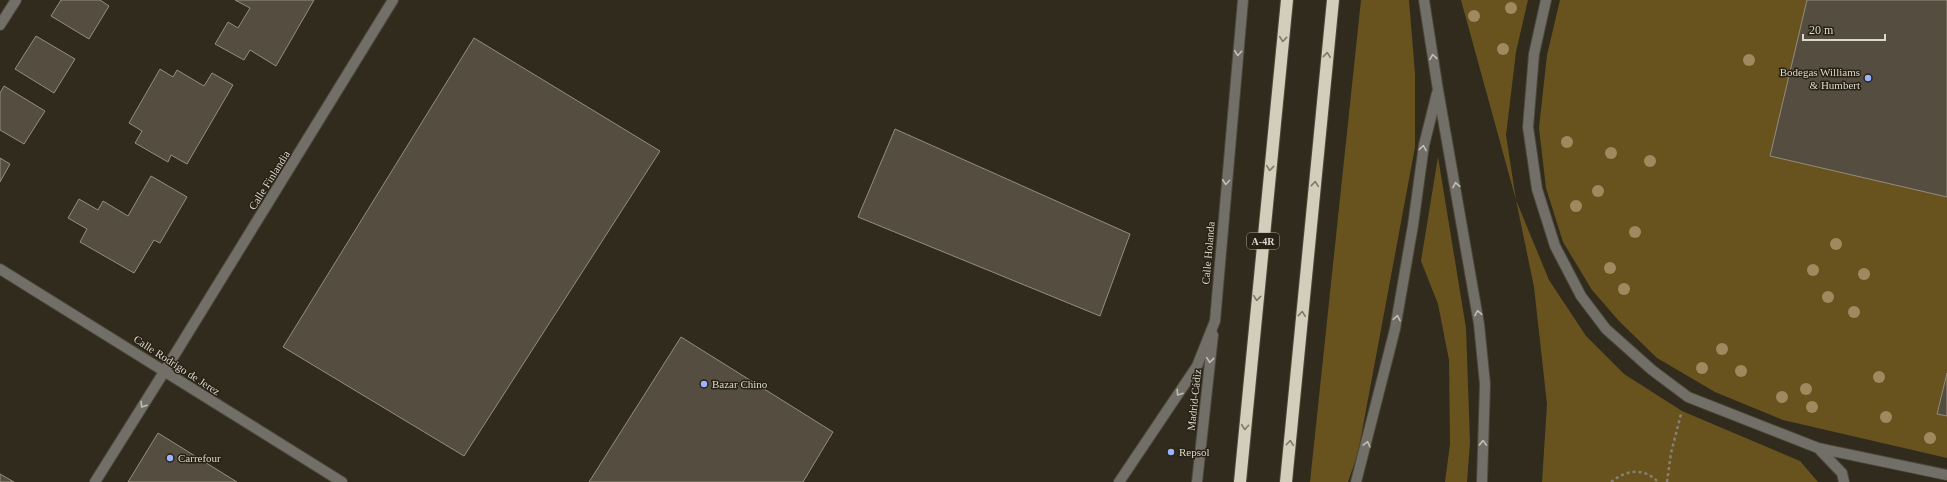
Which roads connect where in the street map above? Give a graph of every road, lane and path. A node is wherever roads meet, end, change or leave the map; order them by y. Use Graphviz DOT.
graph roads {
  1 [pos="16,0"];
  2 [pos="393,0"];
  3 [pos="1243,0"];
  4 [pos="1287,0"];
  5 [pos="1333,0"];
  6 [pos="1424,0"];
  7 [pos="1546,0"];
  8 [pos="0,25"];
  9 [pos="1438,90"];
  10 [pos="0,269"];
  11 [pos="1215,321"];
  12 [pos="164,372"];
  13 [pos="1688,397"];
  14 [pos="1818,448"];
  15 [pos="1947,475"];
  16 [pos="94,482"];
  17 [pos="342,482"];
  18 [pos="1119,482"];
  19 [pos="1197,482"];
  20 [pos="1240,482"];
  21 [pos="1286,482"];
  22 [pos="1356,482"];
  23 [pos="1482,482"];
  24 [pos="1612,482"];
  25 [pos="1658,482"];
  26 [pos="1667,482"];
  27 [pos="1844,482"];
  1 -- 8 [label="street"];
  2 -- 12 [label="street, Calle Finlandia"];
  3 -- 11 [label="street, Calle Holanda, one-way"];
  4 -- 20 [label="highway, A-4R, one-way"];
  21 -- 5 [label="highway, one-way"];
  9 -- 6 [label="street, one-way"];
  7 -- 13 [label="street"];
  22 -- 9 [label="street, one-way"];
  23 -- 9 [label="street, one-way"];
  10 -- 12 [label="street, Calle Rodrigo de Jerez"];
  11 -- 18 [label="street, Calle Holanda, one-way"];
  11 -- 19 [label="street, Madrid-Cádiz, one-way"];
  12 -- 16 [label="street, Calle Finlandia, one-way"];
  12 -- 17 [label="street, Calle Rodrigo de Jerez"];
  13 -- 14 [label="street"];
  13 -- 26 [label="path"];
  14 -- 15 [label="street"];
  14 -- 27 [label="street"];
  24 -- 25 [label="path"];
}
